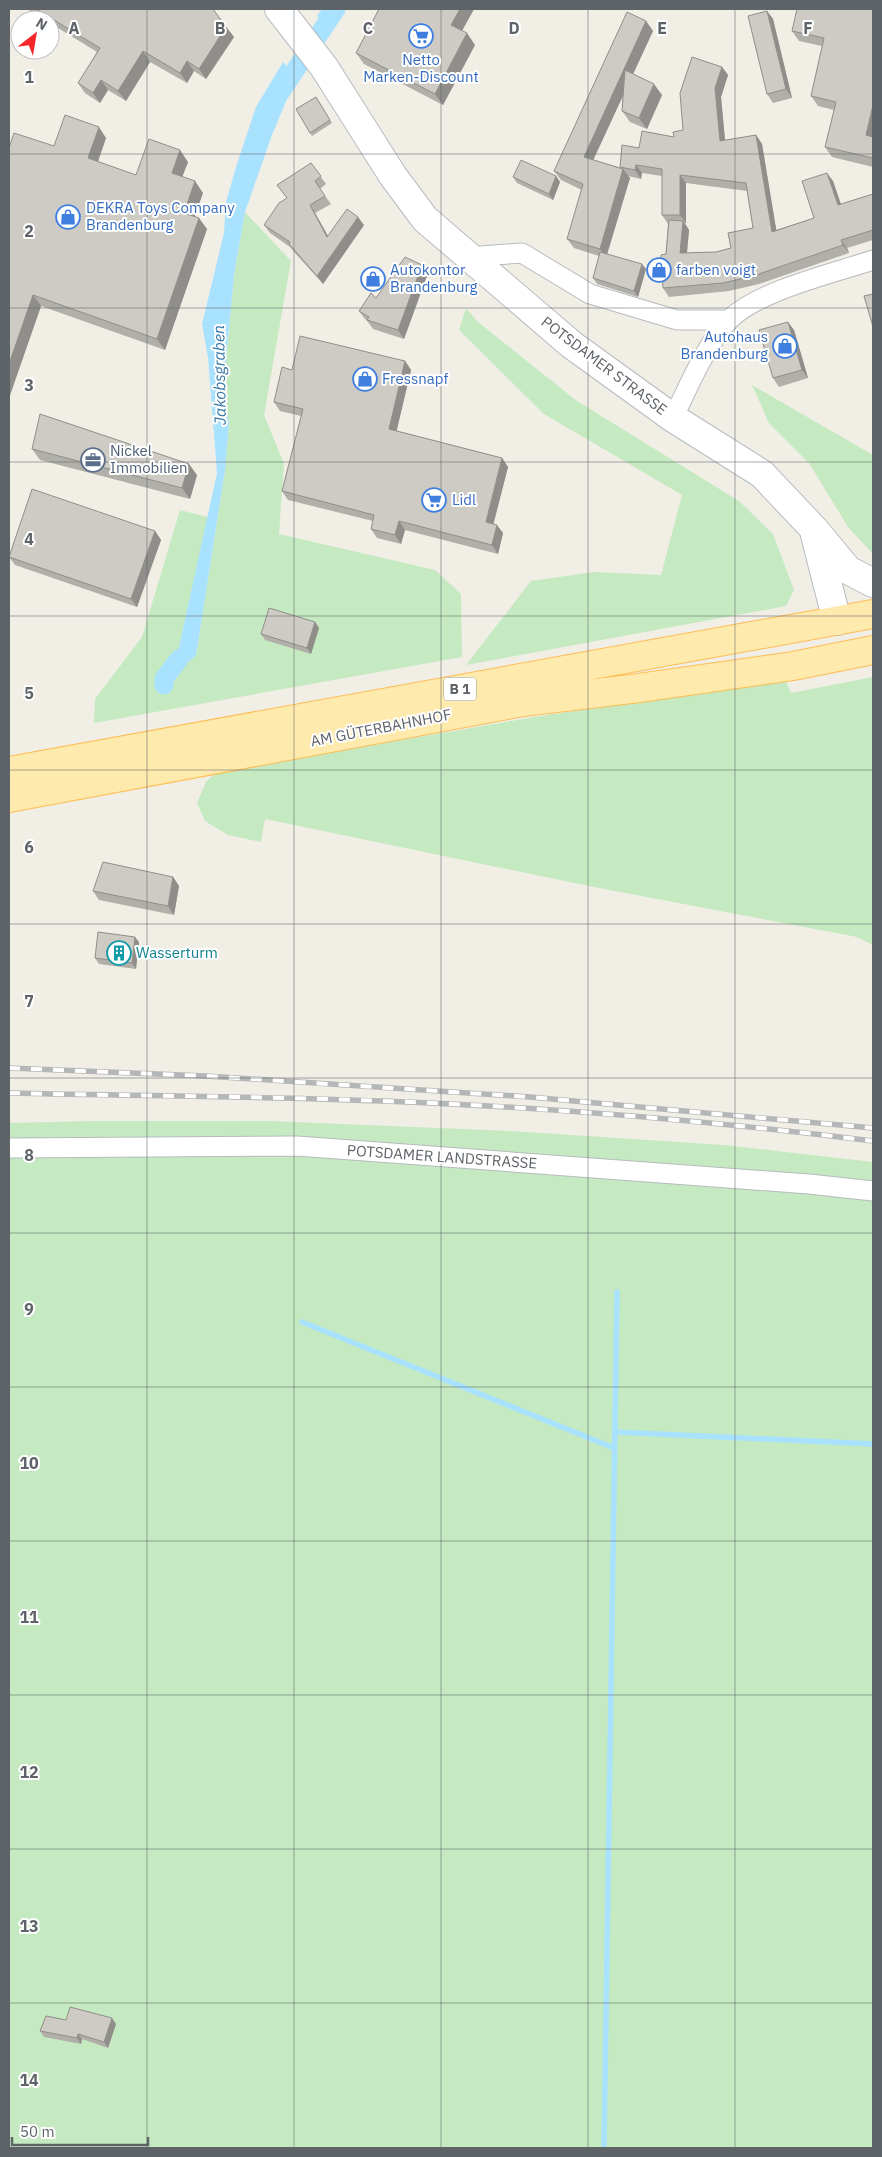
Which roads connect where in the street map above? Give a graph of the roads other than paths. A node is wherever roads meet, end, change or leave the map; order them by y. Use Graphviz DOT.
graph roads {
  1 [pos="286,18"];
  2 [pos="467,256"];
  3 [pos="873,260"];
  4 [pos="728,320"];
  5 [pos="673,418"];
  6 [pos="814,529"];
  7 [pos="873,583"];
  8 [pos="873,614"];
  9 [pos="837,621"];
  10 [pos="873,650"];
  11 [pos="844,655"];
  12 [pos="155,758"];
  13 [pos="9,772"];
  14 [pos="9,798"];
  15 [pos="9,1148"];
  16 [pos="873,1192"];
  1 -- 2 [label="street, POTSDAMER STRASSE"];
  2 -- 4 [label="street"];
  2 -- 5 [label="street, POTSDAMER STRASSE"];
  3 -- 4 [label="street"];
  4 -- 5 [label="street"];
  5 -- 6 [label="street, POTSDAMER STRASSE"];
  6 -- 7 [label="street"];
  6 -- 9 [label="street, POTSDAMER STRASSE"];
  8 -- 9 [label="main road, B 1"];
  9 -- 11 [label="main road"];
  9 -- 12 [label="main road, AM GÜTERBAHNHOF / B 1"];
  10 -- 11 [label="main road"];
  11 -- 12 [label="main road, AM GÜTERBAHNHOF"];
  12 -- 13 [label="main road, AM GÜTERBAHNHOF / B 1"];
  12 -- 14 [label="main road, AM GÜTERBAHNHOF"];
  15 -- 16 [label="street, POTSDAMER LANDSTRASSE"];
}
